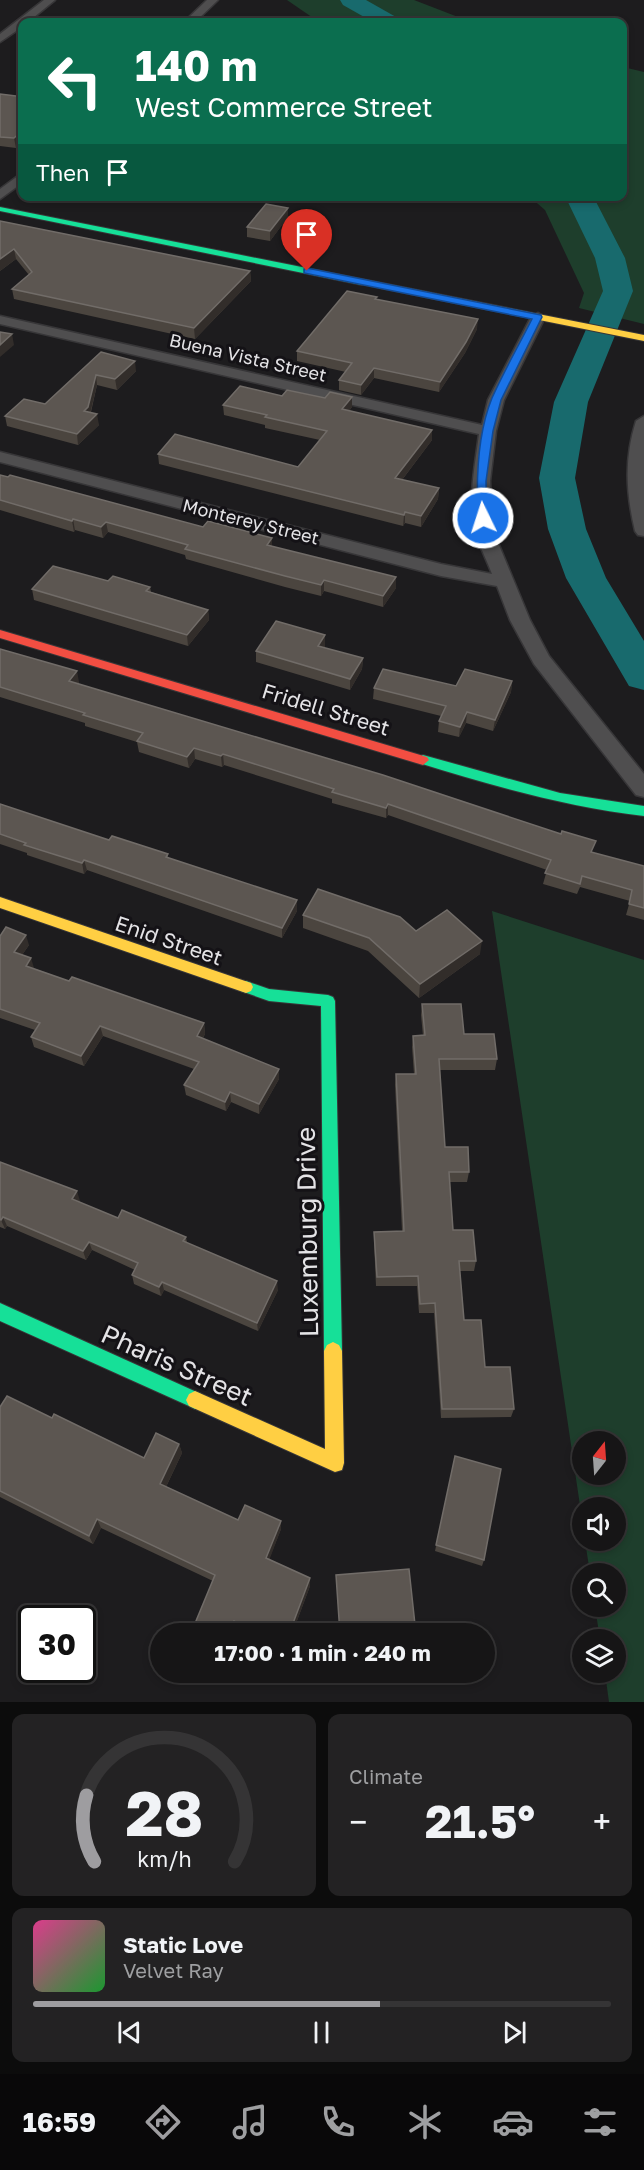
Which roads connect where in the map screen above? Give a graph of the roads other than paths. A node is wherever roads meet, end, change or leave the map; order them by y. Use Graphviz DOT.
graph roads {
  1 [pos="50,0"];
  2 [pos="213,0"];
  3 [pos="27,18"];
  4 [pos="193,18"];
  5 [pos="18,25"];
  6 [pos="0,39"];
  7 [pos="18,180"];
  8 [pos="0,195"];
  9 [pos="0,209"];
  10 [pos="538,317"];
  11 [pos="0,320"];
  12 [pos="644,338"];
  13 [pos="644,422"];
  14 [pos="488,431"];
  15 [pos="0,457"];
  16 [pos="639,465"];
  17 [pos="644,531"];
  18 [pos="504,582"];
  19 [pos="0,634"];
  20 [pos="644,789"];
  21 [pos="644,811"];
  22 [pos="0,902"];
  23 [pos="328,1001"];
  24 [pos="0,1312"];
  25 [pos="335,1462"];
  1 -- 3 [label="street"];
  2 -- 4 [label="street"];
  5 -- 6 [label="street"];
  7 -- 8 [label="street"];
  9 -- 10 [label="street"];
  10 -- 12 [label="street"];
  10 -- 14 [label="street"];
  11 -- 14 [label="street, Buena Vista Street"];
  13 -- 16 [label="street"];
  14 -- 18 [label="street"];
  15 -- 18 [label="street, Monterey Street"];
  16 -- 17 [label="street"];
  18 -- 20 [label="street"];
  19 -- 21 [label="street, Fridell Street"];
  22 -- 23 [label="street, Enid Street"];
  23 -- 25 [label="street, Luxemburg Drive"];
  24 -- 25 [label="street, Pharis Street"];
}
